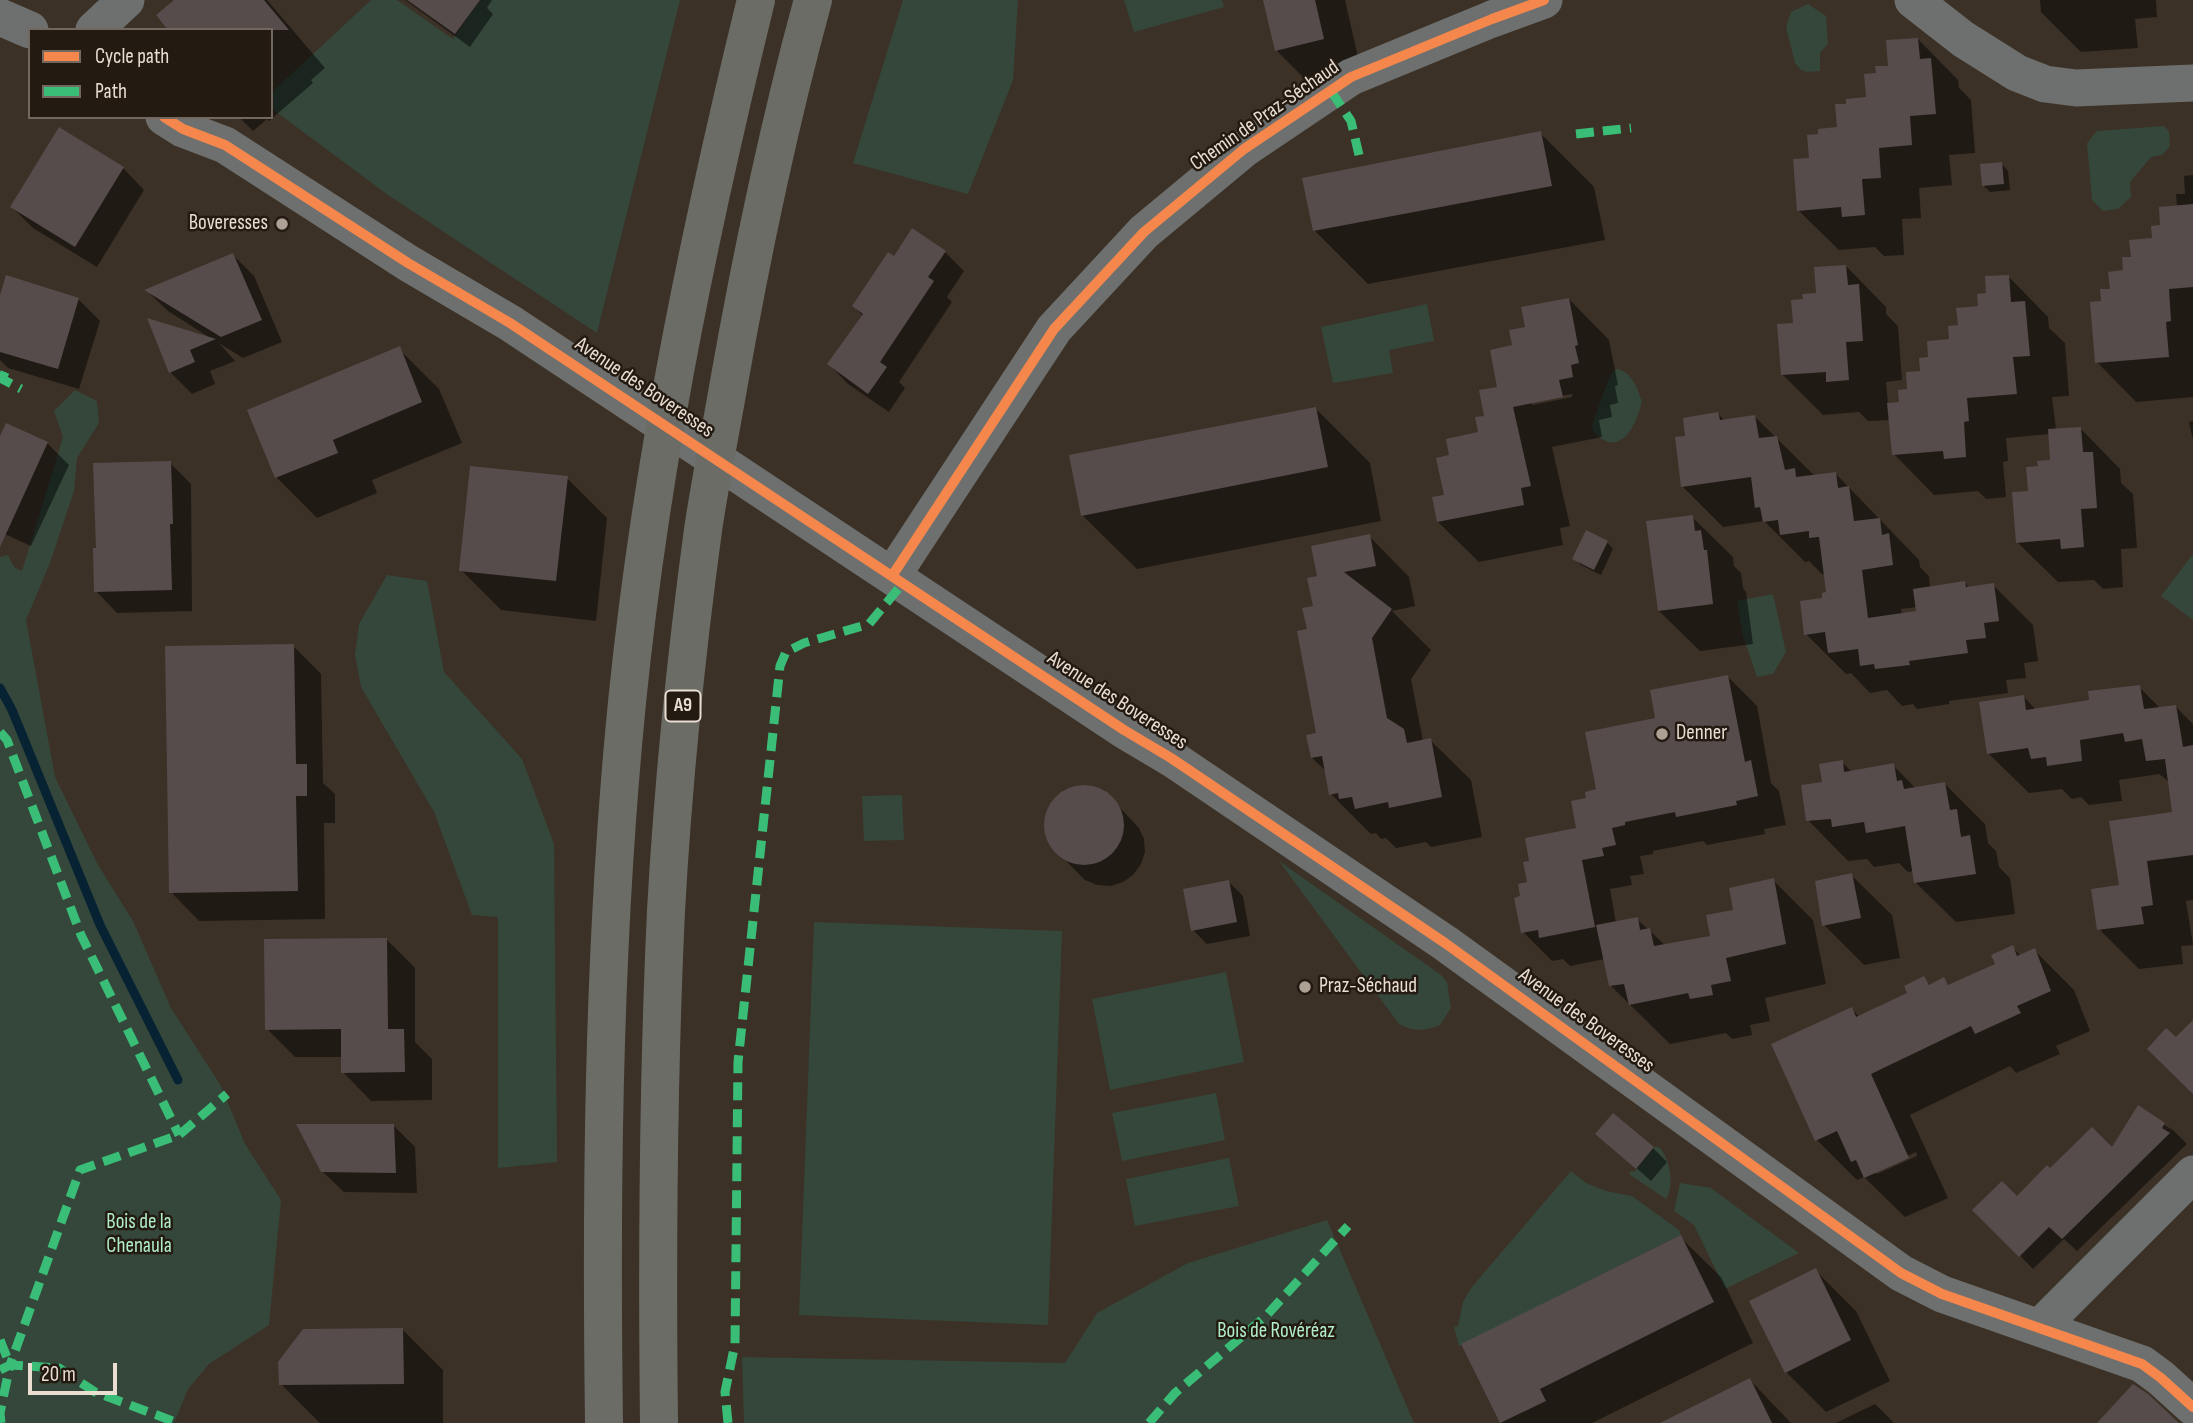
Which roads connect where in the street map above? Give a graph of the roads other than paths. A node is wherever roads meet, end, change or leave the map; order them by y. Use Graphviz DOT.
graph roads {
  1 [pos="126,0"];
  2 [pos="756,0"];
  3 [pos="813,0"];
  4 [pos="1544,0"];
  5 [pos="1913,0"];
  6 [pos="0,17"];
  7 [pos="96,28"];
  8 [pos="28,29"];
  9 [pos="2193,83"];
  10 [pos="167,119"];
  11 [pos="892,576"];
  12 [pos="2193,1174"];
  13 [pos="2040,1327"];
  14 [pos="2193,1406"];
  15 [pos="604,1423"];
  16 [pos="659,1423"];
  1 -- 7 [label="street"];
  2 -- 15 [label="highway"];
  3 -- 16 [label="highway, A9"];
  4 -- 11 [label="street, Chemin de Praz-Séchaud"];
  5 -- 9 [label="street"];
  6 -- 8 [label="street"];
  10 -- 11 [label="street, Avenue des Boveresses"];
  11 -- 13 [label="street, Avenue des Boveresses"];
  12 -- 13 [label="street"];
  13 -- 14 [label="street, Avenue des Boveresses"];
}
